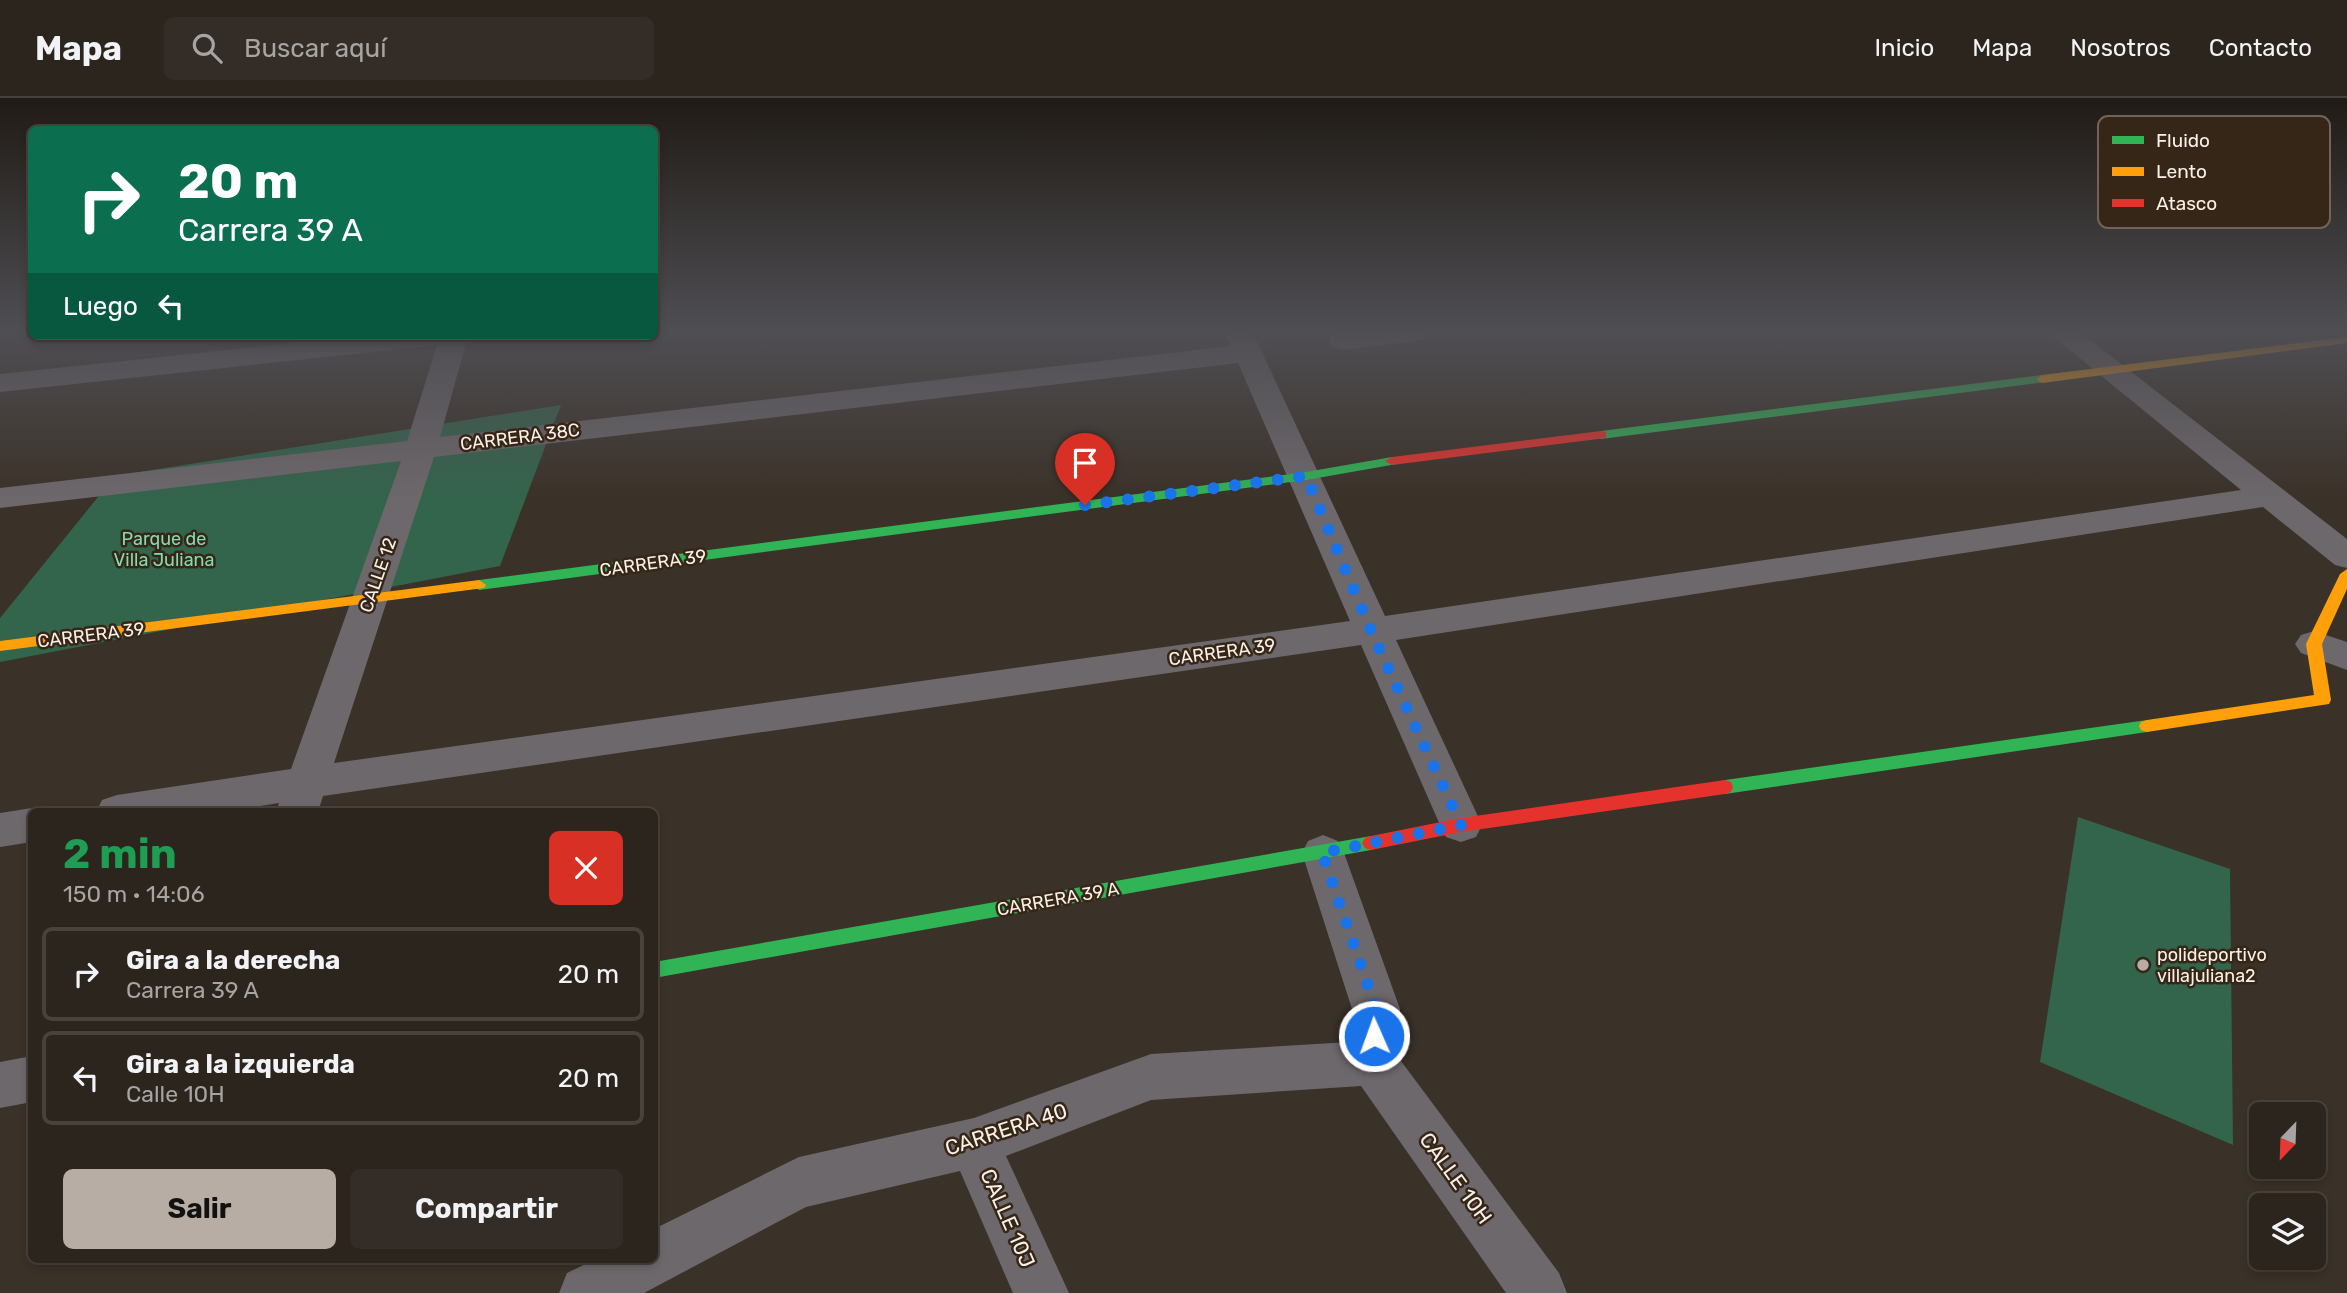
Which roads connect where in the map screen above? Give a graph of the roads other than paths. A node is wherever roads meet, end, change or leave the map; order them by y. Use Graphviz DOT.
graph roads {
  1 [pos="438,389"];
  2 [pos="885,389"];
  3 [pos="1265,389"];
  4 [pos="1962,389"];
  5 [pos="2134,389"];
  6 [pos="421,448"];
  7 [pos="1306,476"];
  8 [pos="2269,496"];
  9 [pos="0,498"];
  10 [pos="2347,557"];
  11 [pos="2347,574"];
  12 [pos="369,600"];
  13 [pos="1371,631"];
  14 [pos="0,646"];
  15 [pos="2330,651"];
  16 [pos="303,797"];
  17 [pos="167,808"];
  18 [pos="1461,825"];
  19 [pos="28,826"];
  20 [pos="0,830"];
  21 [pos="1322,853"];
  22 [pos="658,969"];
  23 [pos="1373,1063"];
  24 [pos="28,1080"];
  25 [pos="0,1085"];
  26 [pos="974,1143"];
  27 [pos="658,1256"];
  28 [pos="645,1263"];
  29 [pos="587,1293"];
  30 [pos="1041,1293"];
  31 [pos="1539,1293"];
  1 -- 6 [label="street, CALLE 12"];
  2 -- 6 [label="street, CARRERA 38C"];
  3 -- 7 [label="street"];
  4 -- 7 [label="street, CARRERA 39"];
  5 -- 8 [label="street"];
  6 -- 9 [label="street, CARRERA 38C"];
  6 -- 12 [label="street, CALLE 12"];
  7 -- 12 [label="street, CARRERA 39"];
  7 -- 13 [label="street"];
  8 -- 10 [label="street"];
  8 -- 13 [label="street, CARRERA 39"];
  11 -- 15 [label="street"];
  12 -- 14 [label="street, CARRERA 39"];
  12 -- 16 [label="street, CALLE 12"];
  13 -- 16 [label="street, CARRERA 39"];
  13 -- 18 [label="street"];
  15 -- 18 [label="street, CARRERA 39 A"];
  16 -- 17 [label="street, CARRERA 39"];
  18 -- 21 [label="street, CARRERA 39 A"];
  19 -- 20 [label="street"];
  21 -- 22 [label="street, CARRERA 39 A"];
  21 -- 23 [label="street"];
  23 -- 26 [label="street, CARRERA 40"];
  23 -- 31 [label="street, CALLE 10H"];
  24 -- 25 [label="street"];
  26 -- 27 [label="street, CARRERA 40"];
  26 -- 30 [label="street, CALLE 10J"];
  28 -- 29 [label="street, CARRERA 40"];
}
